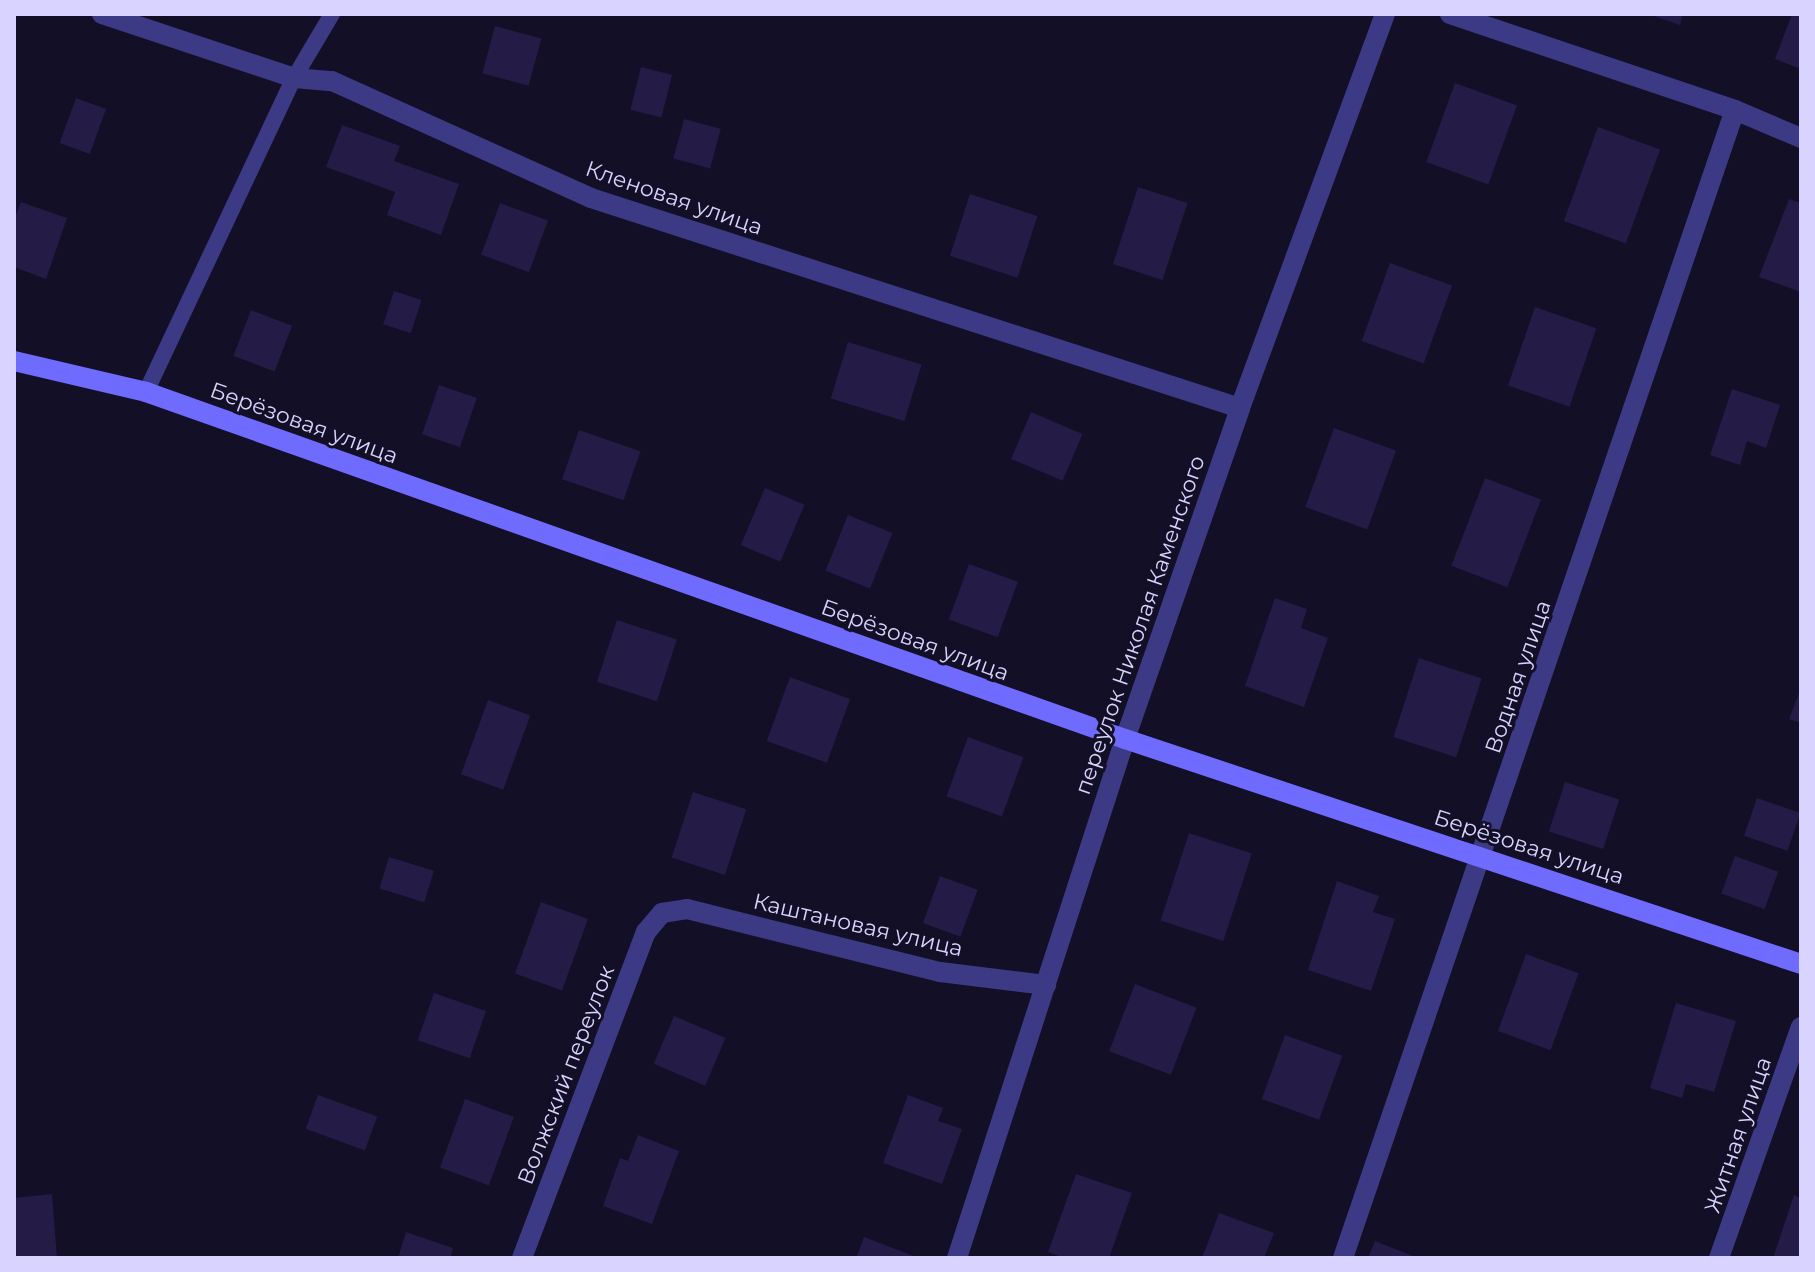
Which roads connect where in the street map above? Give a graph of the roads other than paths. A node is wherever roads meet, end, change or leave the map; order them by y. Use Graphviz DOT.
graph roads {
  1 [pos="102,14"];
  2 [pos="332,14"];
  3 [pos="1385,14"];
  4 [pos="1450,14"];
  5 [pos="294,78"];
  6 [pos="1735,110"];
  7 [pos="1801,138"];
  8 [pos="14,361"];
  9 [pos="146,392"];
  10 [pos="1240,408"];
  11 [pos="1125,739"];
  12 [pos="1483,856"];
  13 [pos="662,913"];
  14 [pos="1801,964"];
  15 [pos="1046,985"];
  16 [pos="1801,1027"];
  17 [pos="522,1258"];
  18 [pos="957,1258"];
  19 [pos="1343,1258"];
  20 [pos="1719,1258"];
  1 -- 5 [label="street, Кленовая улица"];
  2 -- 5 [label="lane"];
  3 -- 10 [label="street, переулок Николая Каменского"];
  4 -- 6 [label="street"];
  5 -- 9 [label="lane"];
  5 -- 10 [label="street, Кленовая улица"];
  6 -- 7 [label="street"];
  6 -- 12 [label="street, Водная улица"];
  8 -- 9 [label="main road, Берёзовая улица"];
  9 -- 11 [label="main road, Берёзовая улица"];
  10 -- 11 [label="street, переулок Николая Каменского"];
  11 -- 12 [label="main road, Берёзовая улица"];
  11 -- 15 [label="street, переулок Николая Каменского"];
  12 -- 14 [label="main road, Берёзовая улица"];
  12 -- 19 [label="street, Водная улица"];
  13 -- 15 [label="street, Каштановая улица"];
  13 -- 17 [label="street, Волжский переулок"];
  15 -- 18 [label="street, переулок Николая Каменского"];
  16 -- 20 [label="street, Житная улица"];
}
